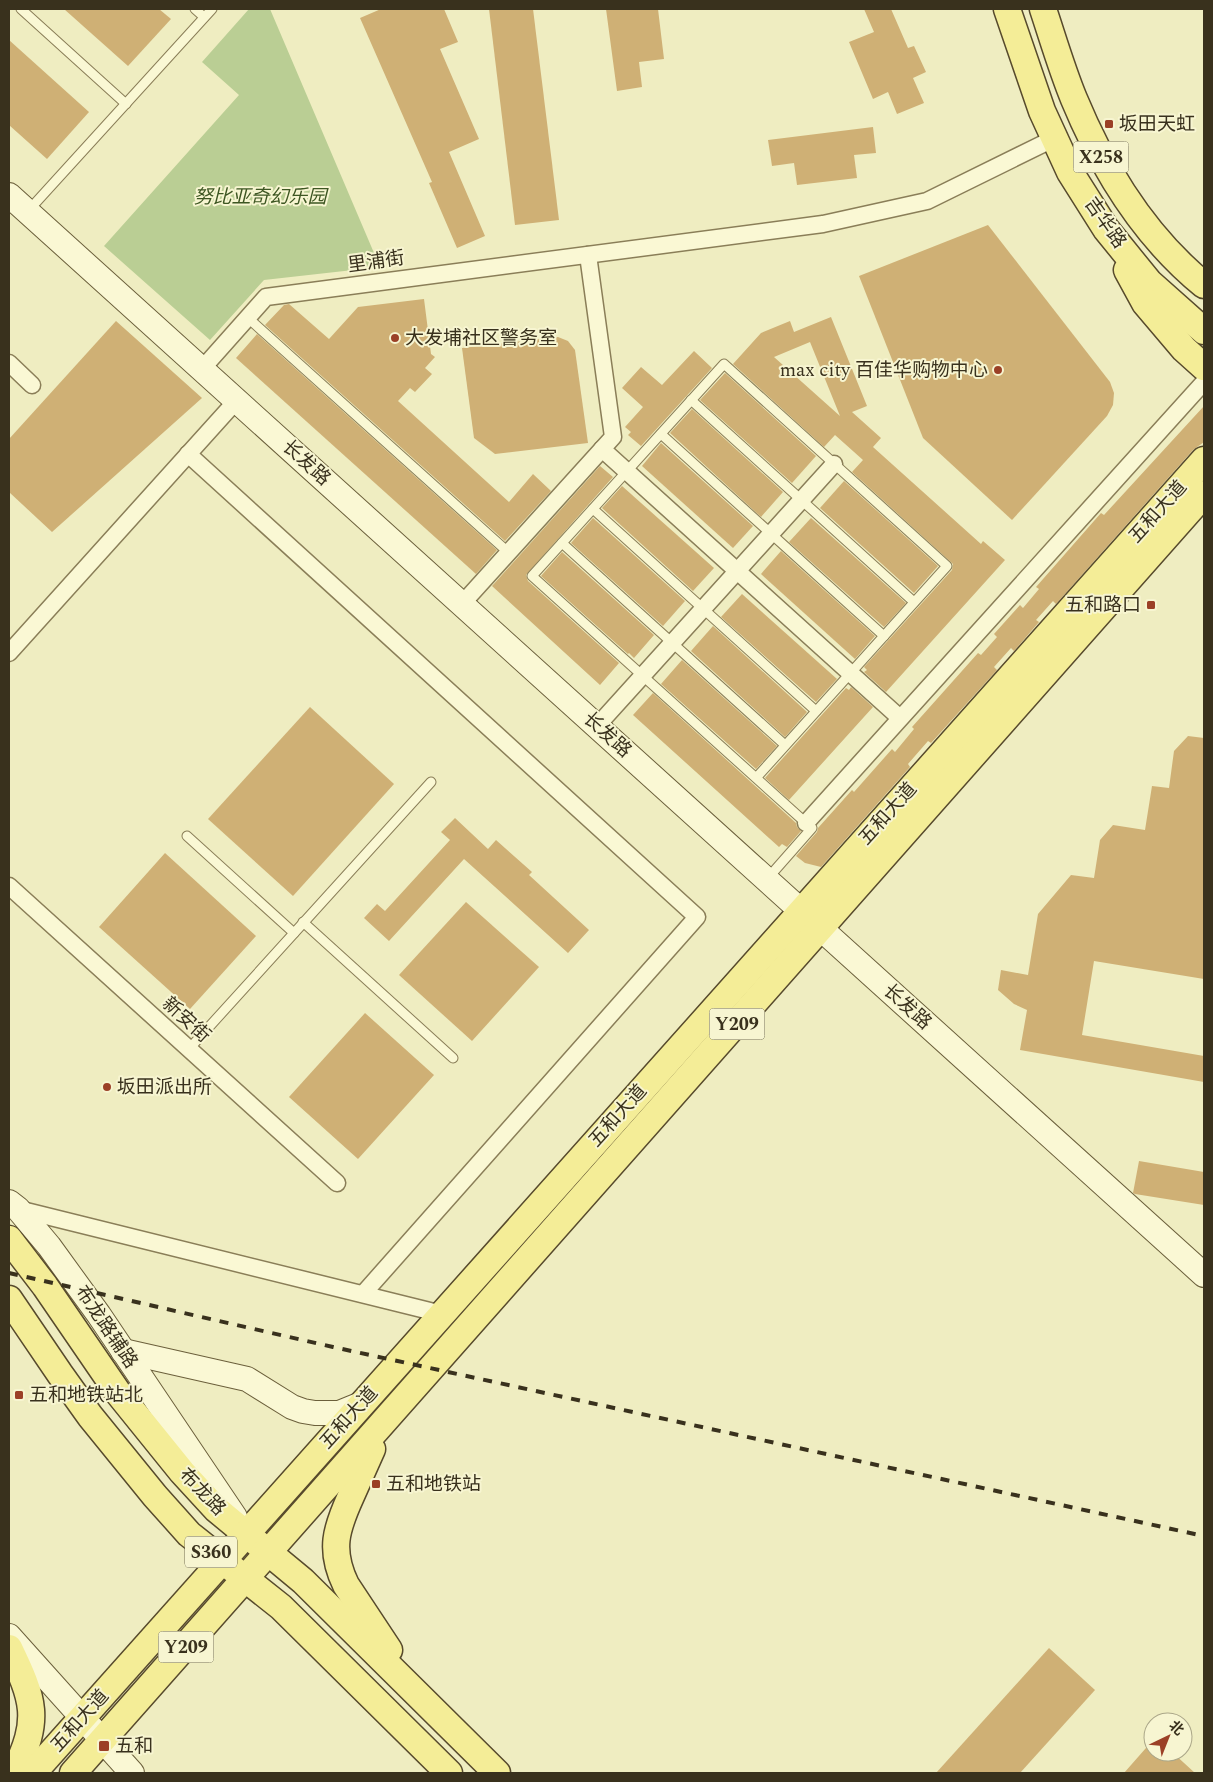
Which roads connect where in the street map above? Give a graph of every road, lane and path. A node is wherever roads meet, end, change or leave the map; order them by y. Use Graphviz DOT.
graph roads {
  1 [pos="21,9"];
  2 [pos="195,9"];
  3 [pos="212,9"];
  4 [pos="1007,9"];
  5 [pos="1043,9"];
  6 [pos="204,17"];
  7 [pos="126,104"];
  8 [pos="1055,138"];
  9 [pos="9,195"];
  10 [pos="27,212"];
  11 [pos="1106,229"];
  12 [pos="588,255"];
  13 [pos="1203,283"];
  14 [pos="248,318"];
  15 [pos="1204,331"];
  16 [pos="9,363"];
  17 [pos="1204,367"];
  18 [pos="202,369"];
  19 [pos="1204,382"];
  20 [pos="32,385"];
  21 [pos="237,400"];
  22 [pos="691,400"];
  23 [pos="660,434"];
  24 [pos="602,449"];
  25 [pos="188,454"];
  26 [pos="1204,460"];
  27 [pos="834,464"];
  28 [pos="627,471"];
  29 [pos="1204,494"];
  30 [pos="802,500"];
  31 [pos="593,509"];
  32 [pos="771,534"];
  33 [pos="562,543"];
  34 [pos="508,552"];
  35 [pos="738,571"];
  36 [pos="914,602"];
  37 [pos="462,604"];
  38 [pos="703,609"];
  39 [pos="884,636"];
  40 [pos="672,643"];
  41 [pos="9,653"];
  42 [pos="850,673"];
  43 [pos="643,676"];
  44 [pos="816,711"];
  45 [pos="900,718"];
  46 [pos="597,726"];
  47 [pos="785,745"];
  48 [pos="756,778"];
  49 [pos="431,782"];
  50 [pos="806,823"];
  51 [pos="187,836"];
  52 [pos="766,879"];
  53 [pos="9,886"];
  54 [pos="802,911"];
  55 [pos="303,922"];
  56 [pos="821,928"];
  57 [pos="294,933"];
  58 [pos="189,1049"];
  59 [pos="453,1058"];
  60 [pos="337,1184"];
  61 [pos="13,1205"];
  62 [pos="9,1239"];
  63 [pos="1204,1275"];
  64 [pos="363,1294"];
  65 [pos="9,1299"];
  66 [pos="442,1314"];
  67 [pos="123,1351"];
  68 [pos="361,1404"];
  69 [pos="382,1425"];
  70 [pos="246,1534"];
  71 [pos="270,1553"];
  72 [pos="222,1560"];
  73 [pos="246,1579"];
  74 [pos="9,1636"];
  75 [pos="9,1648"];
  76 [pos="422,1698"];
  77 [pos="82,1718"];
  78 [pos="102,1741"];
  79 [pos="14,1773"];
  80 [pos="33,1773"];
  81 [pos="73,1773"];
  82 [pos="132,1773"];
  83 [pos="449,1773"];
  84 [pos="497,1773"];
  1 -- 7 [label="lane"];
  2 -- 6 [label="lane"];
  3 -- 6 [label="lane"];
  4 -- 8 [label="main road, 吉华路 / X258"];
  5 -- 13 [label="main road, 吉华路 / X258"];
  6 -- 7 [label="lane"];
  7 -- 10 [label="lane"];
  8 -- 11 [label="main road, 吉华路 / X258"];
  8 -- 12 [label="street, 里浦街"];
  9 -- 10 [label="street, 长发路"];
  10 -- 18 [label="street, 长发路"];
  11 -- 15 [label="main road, 吉华路 / X258"];
  11 -- 17 [label="main road"];
  12 -- 14 [label="street, 里浦街"];
  12 -- 24 [label="street"];
  14 -- 18 [label="street, 里浦街"];
  14 -- 34 [label="lane"];
  16 -- 20 [label="street"];
  18 -- 21 [label="street, 长发路"];
  19 -- 45 [label="street"];
  21 -- 25 [label="street"];
  21 -- 37 [label="street, 长发路"];
  22 -- 23 [label="lane"];
  22 -- 27 [label="lane"];
  22 -- 30 [label="lane"];
  23 -- 28 [label="lane"];
  23 -- 32 [label="lane"];
  24 -- 28 [label="street"];
  24 -- 34 [label="street"];
  25 -- 41 [label="street"];
  25 -- 64 [label="street"];
  26 -- 54 [label="main road, 五和大道 / Y209"];
  27 -- 30 [label="street"];
  27 -- 36 [label="lane"];
  28 -- 31 [label="lane"];
  28 -- 35 [label="street"];
  29 -- 56 [label="main road, 五和大道 / Y209"];
  30 -- 32 [label="street"];
  30 -- 36 [label="lane"];
  31 -- 33 [label="lane"];
  31 -- 38 [label="lane"];
  32 -- 35 [label="street"];
  32 -- 39 [label="lane"];
  33 -- 40 [label="lane"];
  33 -- 43 [label="lane"];
  34 -- 37 [label="street"];
  35 -- 38 [label="street"];
  35 -- 42 [label="street"];
  36 -- 39 [label="lane"];
  37 -- 46 [label="street, 长发路"];
  38 -- 40 [label="street"];
  38 -- 44 [label="lane"];
  39 -- 42 [label="lane"];
  40 -- 43 [label="street"];
  40 -- 47 [label="lane"];
  42 -- 44 [label="lane"];
  42 -- 45 [label="street"];
  43 -- 46 [label="street"];
  43 -- 48 [label="lane"];
  44 -- 47 [label="lane"];
  45 -- 50 [label="street"];
  46 -- 52 [label="street, 长发路"];
  47 -- 48 [label="lane"];
  48 -- 50 [label="lane"];
  49 -- 55 [label="lane"];
  50 -- 52 [label="lane"];
  51 -- 57 [label="lane"];
  52 -- 54 [label="street, 长发路"];
  53 -- 58 [label="street, 新安街"];
  54 -- 56 [label="street, 长发路"];
  54 -- 66 [label="main road, 五和大道 / Y209"];
  55 -- 57 [label="lane"];
  55 -- 59 [label="lane"];
  56 -- 63 [label="street, 长发路"];
  56 -- 69 [label="main road, 五和大道 / Y209"];
  57 -- 58 [label="lane"];
  58 -- 60 [label="street, 新安街"];
  61 -- 64 [label="street"];
  61 -- 67 [label="street, 布龙路辅路"];
  62 -- 70 [label="main road, 布龙路 / S360"];
  64 -- 66 [label="street"];
  65 -- 72 [label="main road, 布龙路 / S360"];
  66 -- 68 [label="main road, 五和大道 / Y209"];
  67 -- 68 [label="street"];
  67 -- 70 [label="street, 布龙路辅路"];
  68 -- 70 [label="main road, 五和大道 / Y209"];
  69 -- 71 [label="main road, 五和大道 / Y209"];
  69 -- 76 [label="main road"];
  70 -- 71 [label="main road, 布龙路 / S360"];
  70 -- 72 [label="main road, 五和大道 / Y209"];
  71 -- 73 [label="main road, 五和大道 / Y209"];
  71 -- 76 [label="main road, 布龙路 / S360"];
  72 -- 73 [label="main road, 布龙路 / S360"];
  72 -- 77 [label="main road, 五和大道 / Y209"];
  73 -- 78 [label="main road, 五和大道 / Y209"];
  73 -- 83 [label="main road, 布龙路 / S360"];
  74 -- 77 [label="street"];
  75 -- 79 [label="main road"];
  76 -- 84 [label="main road, 布龙路 / S360"];
  77 -- 78 [label="street"];
  77 -- 80 [label="main road, 五和大道 / Y209"];
  78 -- 81 [label="main road, 五和大道 / Y209"];
  78 -- 82 [label="street"];
}
